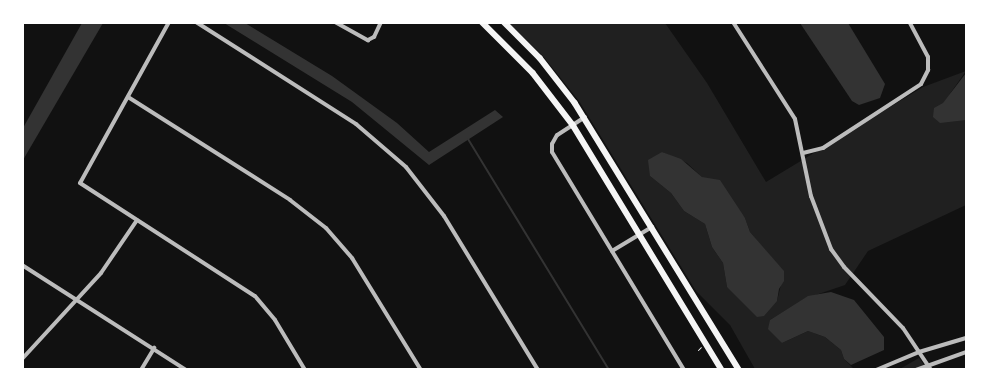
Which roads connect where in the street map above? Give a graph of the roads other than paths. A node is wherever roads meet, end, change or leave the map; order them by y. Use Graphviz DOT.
graph roads {
  1 [pos="168,22"];
  2 [pos="196,22"];
  3 [pos="335,22"];
  4 [pos="381,22"];
  5 [pos="482,22"];
  6 [pos="504,22"];
  7 [pos="732,22"];
  8 [pos="909,22"];
  9 [pos="128,97"];
  10 [pos="585,117"];
  11 [pos="573,125"];
  12 [pos="803,154"];
  13 [pos="137,220"];
  14 [pos="652,227"];
  15 [pos="640,234"];
  16 [pos="612,251"];
  17 [pos="22,265"];
  18 [pos="77,299"];
  19 [pos="966,338"];
  20 [pos="154,348"];
  21 [pos="919,352"];
  22 [pos="966,352"];
  23 [pos="22,359"];
  24 [pos="927,363"];
  25 [pos="141,370"];
  26 [pos="186,370"];
  27 [pos="305,370"];
  28 [pos="421,370"];
  29 [pos="538,370"];
  30 [pos="684,370"];
  31 [pos="722,370"];
  32 [pos="739,370"];
  33 [pos="876,370"];
  34 [pos="916,370"];
  35 [pos="931,370"];
  1 -- 9 [label="street"];
  2 -- 29 [label="street"];
  3 -- 4 [label="street"];
  5 -- 11 [label="main road"];
  6 -- 10 [label="main road"];
  7 -- 12 [label="street"];
  8 -- 12 [label="street"];
  9 -- 13 [label="street"];
  9 -- 28 [label="street"];
  10 -- 11 [label="street"];
  10 -- 14 [label="main road"];
  11 -- 15 [label="main road"];
  11 -- 16 [label="street"];
  12 -- 21 [label="street"];
  13 -- 18 [label="street"];
  13 -- 27 [label="street"];
  14 -- 15 [label="street"];
  14 -- 32 [label="main road"];
  15 -- 16 [label="street"];
  15 -- 31 [label="main road"];
  16 -- 30 [label="street"];
  17 -- 18 [label="street"];
  18 -- 20 [label="street"];
  18 -- 23 [label="street"];
  19 -- 21 [label="street"];
  20 -- 25 [label="street"];
  20 -- 26 [label="street"];
  21 -- 24 [label="street"];
  21 -- 33 [label="street"];
  22 -- 24 [label="street"];
  24 -- 34 [label="street"];
  24 -- 35 [label="street"];
}
